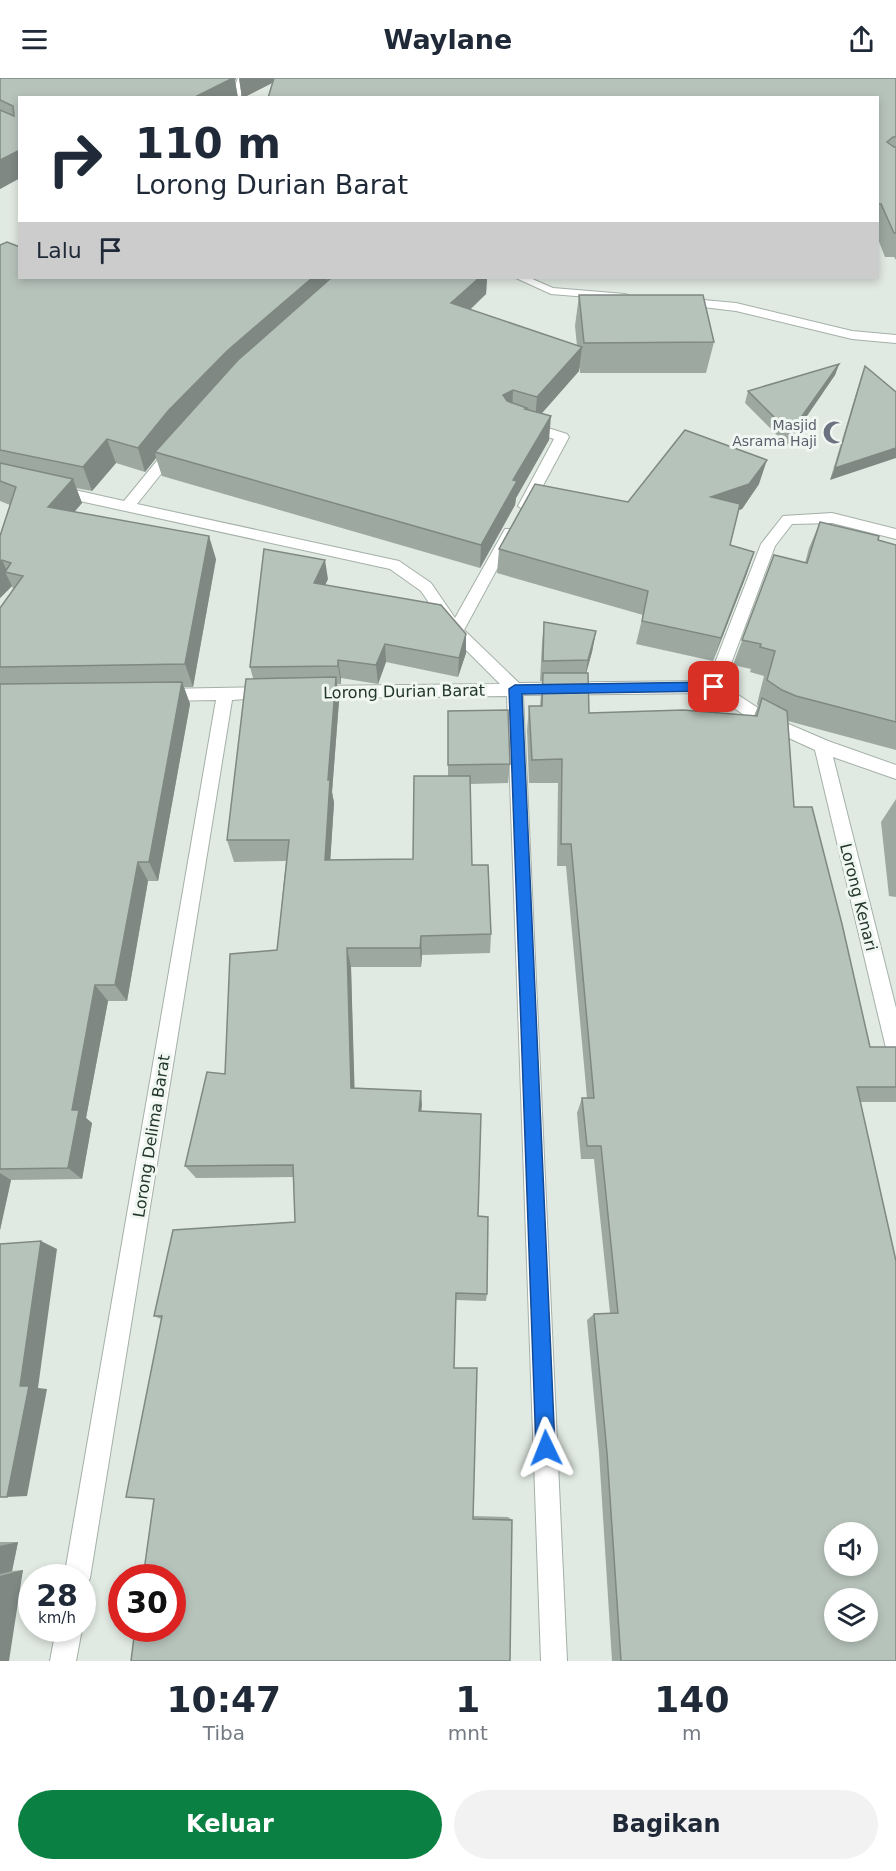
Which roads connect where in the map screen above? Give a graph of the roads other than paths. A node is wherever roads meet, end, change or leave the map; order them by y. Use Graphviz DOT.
graph roads {
  1 [pos="243,78"];
  2 [pos="236,96"];
  3 [pos="524,279"];
  4 [pos="632,298"];
  5 [pos="667,301"];
  6 [pos="896,339"];
  7 [pos="511,420"];
  8 [pos="181,440"];
  9 [pos="38,487"];
  10 [pos="128,506"];
  11 [pos="896,534"];
  12 [pos="456,631"];
  13 [pos="714,687"];
  14 [pos="515,689"];
  15 [pos="225,693"];
  16 [pos="142,695"];
  17 [pos="822,746"];
  18 [pos="896,772"];
  19 [pos="896,1048"];
  20 [pos="79,1564"];
  21 [pos="67,1642"];
  22 [pos="63,1661"];
  23 [pos="554,1661"];
  1 -- 2 [label="street"];
  3 -- 4 [label="street"];
  5 -- 6 [label="street"];
  7 -- 12 [label="street"];
  8 -- 10 [label="street"];
  9 -- 10 [label="street"];
  10 -- 12 [label="street"];
  11 -- 13 [label="street"];
  12 -- 14 [label="street"];
  13 -- 14 [label="street, Lorong Durian Barat"];
  13 -- 17 [label="street"];
  14 -- 15 [label="street, Lorong Durian Barat"];
  14 -- 23 [label="street"];
  15 -- 16 [label="street, Lorong Durian Barat"];
  15 -- 20 [label="street, Lorong Delima Barat"];
  17 -- 18 [label="street"];
  17 -- 19 [label="street, Lorong Kenari"];
  21 -- 22 [label="street"];
}
